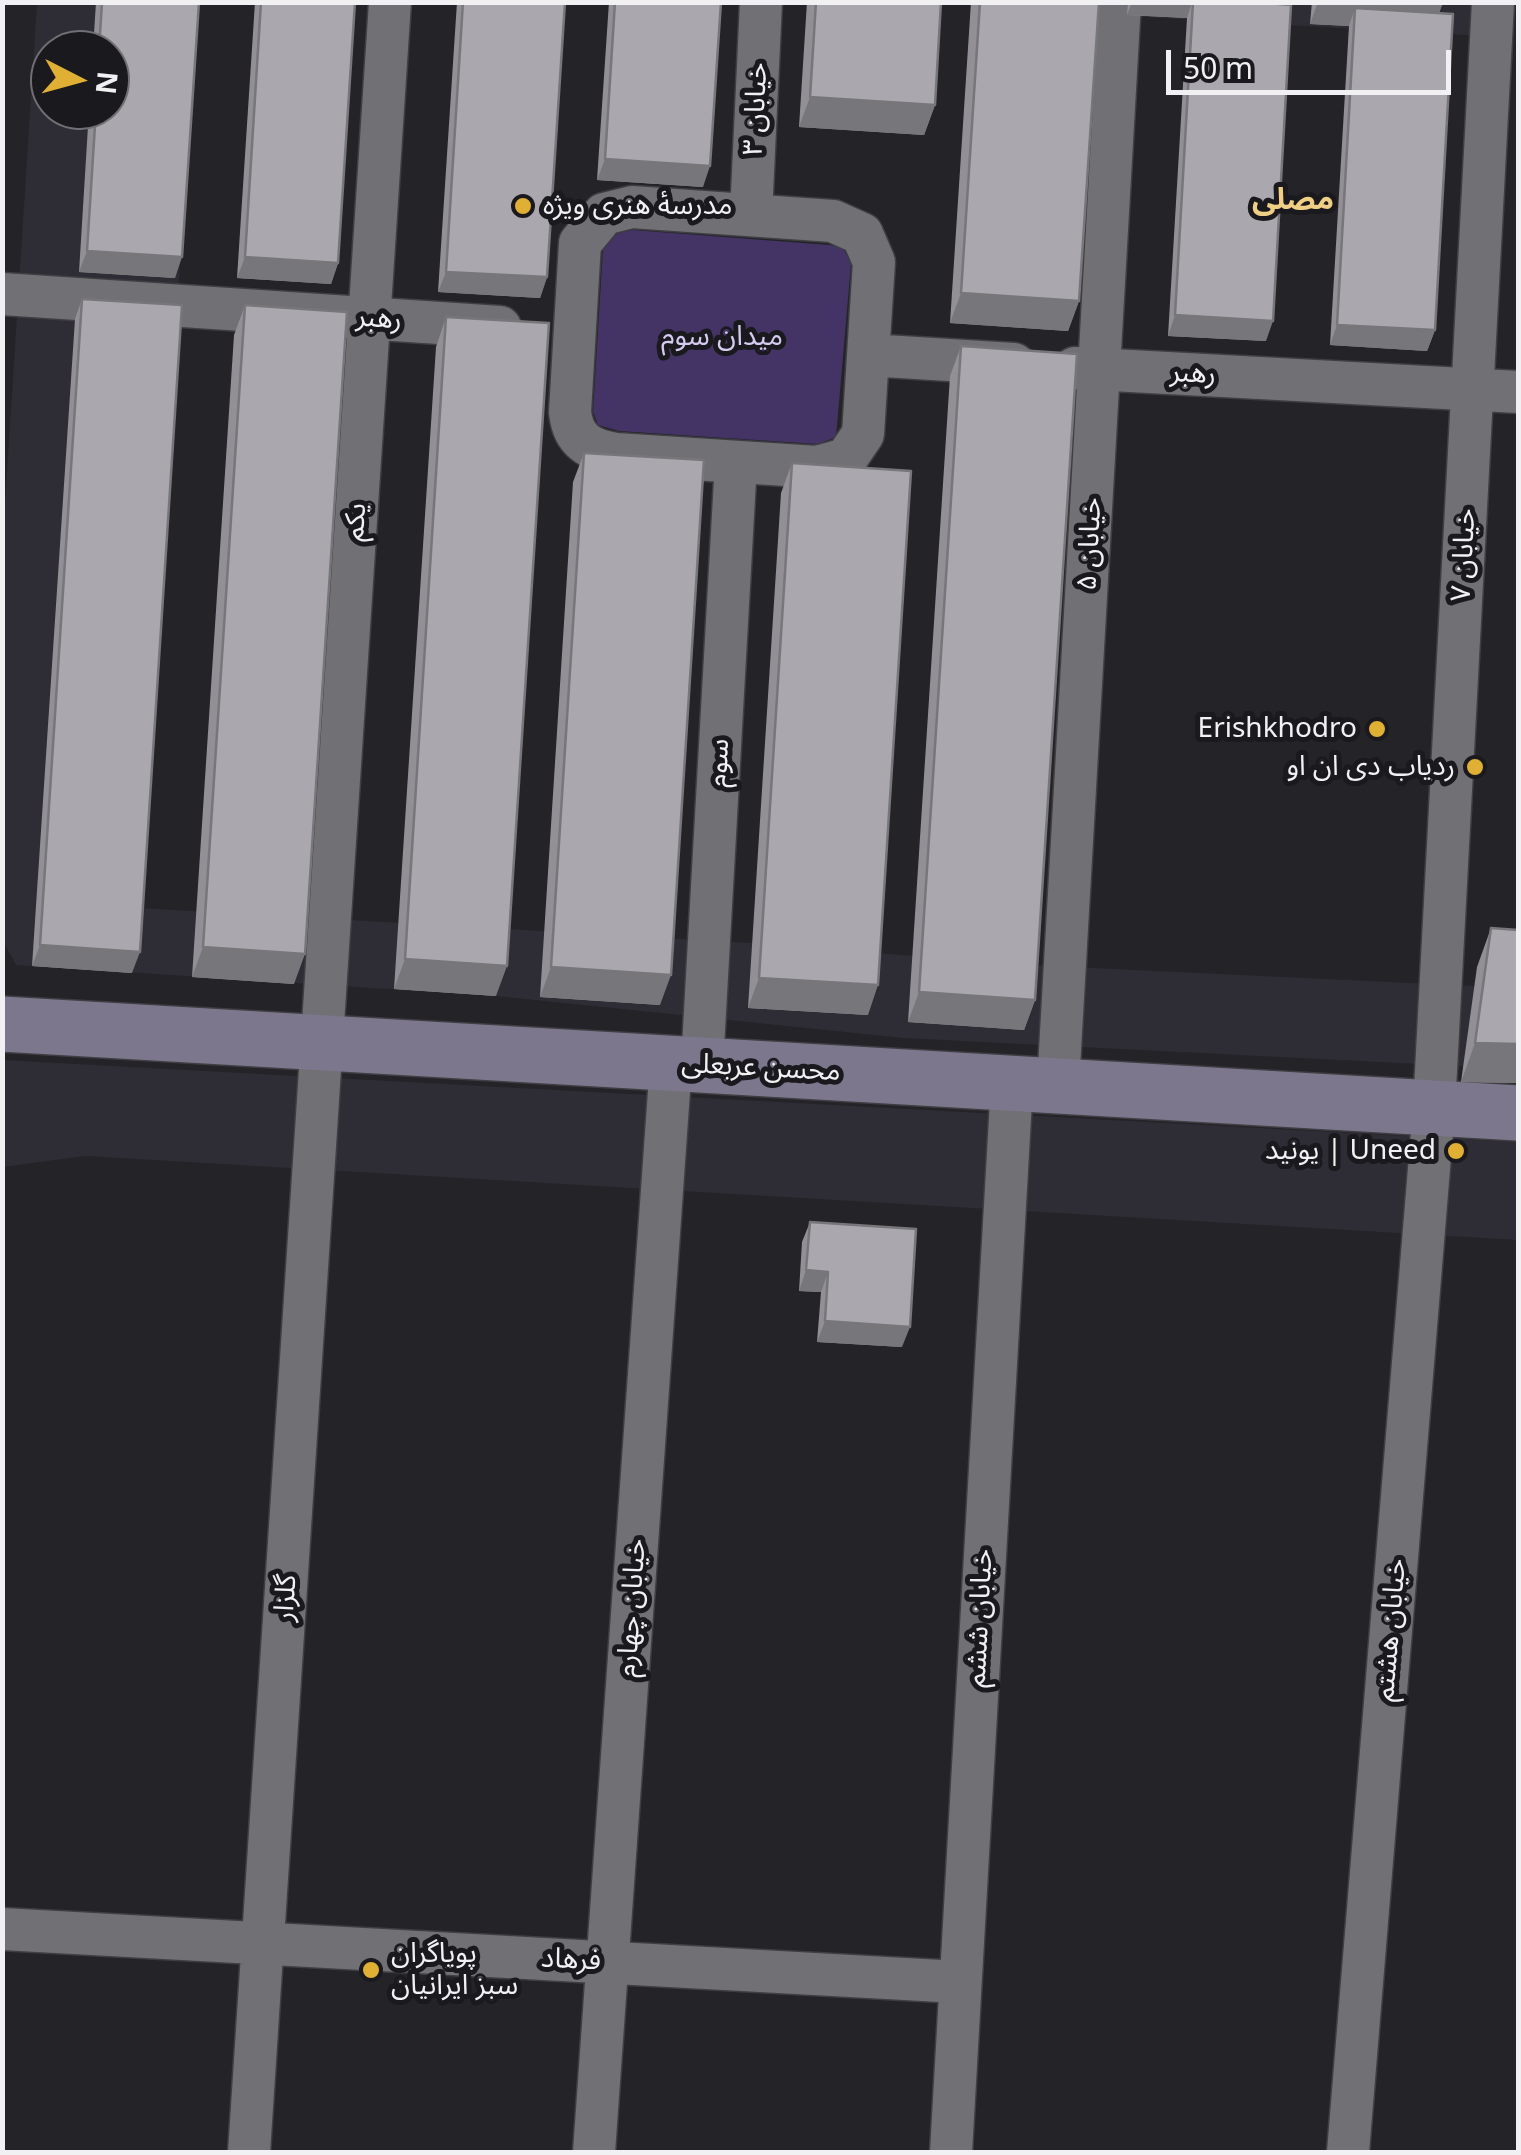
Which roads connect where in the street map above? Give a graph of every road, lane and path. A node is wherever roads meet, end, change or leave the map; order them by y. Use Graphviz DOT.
graph roads {
  1 [pos="390,2"];
  2 [pos="761,2"];
  3 [pos="1120,2"];
  4 [pos="1494,2"];
  5 [pos="751,215"];
  6 [pos="2,294"];
  7 [pos="369,318"];
  8 [pos="575,331"];
  9 [pos="868,355"];
  10 [pos="1100,369"];
  11 [pos="1473,389"];
  12 [pos="1518,392"];
  13 [pos="736,462"];
  14 [pos="2,1024"];
  15 [pos="323,1042"];
  16 [pos="687,1064"];
  17 [pos="1035,1084"];
  18 [pos="1434,1108"];
  19 [pos="1518,1113"];
  20 [pos="2,1928"];
  21 [pos="263,1943"];
  22 [pos="607,1962"];
  23 [pos="959,1982"];
  24 [pos="249,2152"];
  25 [pos="594,2152"];
  26 [pos="951,2152"];
  27 [pos="1348,2152"];
  1 -- 7 [label="street, یکم"];
  2 -- 5 [label="street, خیابان ۳"];
  3 -- 10 [label="street, خیابان ۵"];
  4 -- 11 [label="street, خیابان ۷"];
  5 -- 8 [label="street"];
  5 -- 9 [label="street"];
  6 -- 7 [label="street, رهبر"];
  7 -- 8 [label="street, رهبر"];
  7 -- 15 [label="street, یکم"];
  8 -- 13 [label="street"];
  9 -- 10 [label="street, رهبر"];
  9 -- 13 [label="street"];
  10 -- 11 [label="street, رهبر"];
  10 -- 17 [label="street, خیابان ۵"];
  11 -- 12 [label="street, رهبر"];
  11 -- 18 [label="street, خیابان ۷"];
  13 -- 16 [label="street, سوم"];
  14 -- 15 [label="main road, محسن عربعلی"];
  15 -- 16 [label="main road, محسن عربعلی"];
  15 -- 21 [label="street, گلزار"];
  16 -- 17 [label="main road, محسن عربعلی"];
  16 -- 22 [label="street, خیابان چهارم"];
  17 -- 18 [label="main road, محسن عربعلی"];
  17 -- 23 [label="street, خیابان ششم"];
  18 -- 19 [label="main road, محسن عربعلی"];
  18 -- 27 [label="street, خیابان هشتم"];
  20 -- 21 [label="street, فرهاد"];
  21 -- 22 [label="street, فرهاد"];
  21 -- 24 [label="street, گلزار"];
  22 -- 23 [label="street, فرهاد"];
  22 -- 25 [label="street, خیابان چهارم"];
  23 -- 26 [label="street, خیابان ششم"];
}
